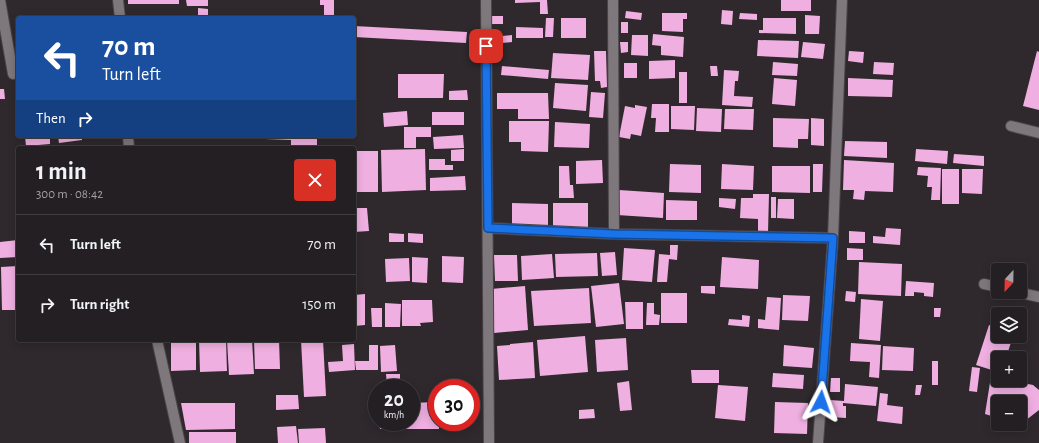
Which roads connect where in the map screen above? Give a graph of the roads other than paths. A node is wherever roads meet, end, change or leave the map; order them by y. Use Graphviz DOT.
graph roads {
  1 [pos="0,0"];
  2 [pos="118,0"];
  3 [pos="486,0"];
  4 [pos="613,0"];
  5 [pos="842,0"];
  6 [pos="120,16"];
  7 [pos="13,74"];
  8 [pos="1011,126"];
  9 [pos="1039,133"];
  10 [pos="488,228"];
  11 [pos="614,234"];
  12 [pos="833,238"];
  13 [pos="984,284"];
  14 [pos="991,286"];
  15 [pos="1027,294"];
  16 [pos="1039,297"];
  17 [pos="157,342"];
  18 [pos="180,443"];
  19 [pos="489,443"];
  20 [pos="818,443"];
  1 -- 7 [label="street"];
  2 -- 6 [label="street"];
  3 -- 10 [label="street"];
  4 -- 11 [label="street"];
  5 -- 12 [label="street"];
  8 -- 9 [label="street"];
  10 -- 11 [label="street"];
  10 -- 19 [label="street"];
  11 -- 12 [label="street"];
  12 -- 20 [label="street"];
  13 -- 14 [label="street"];
  15 -- 16 [label="street"];
  17 -- 18 [label="street"];
}
